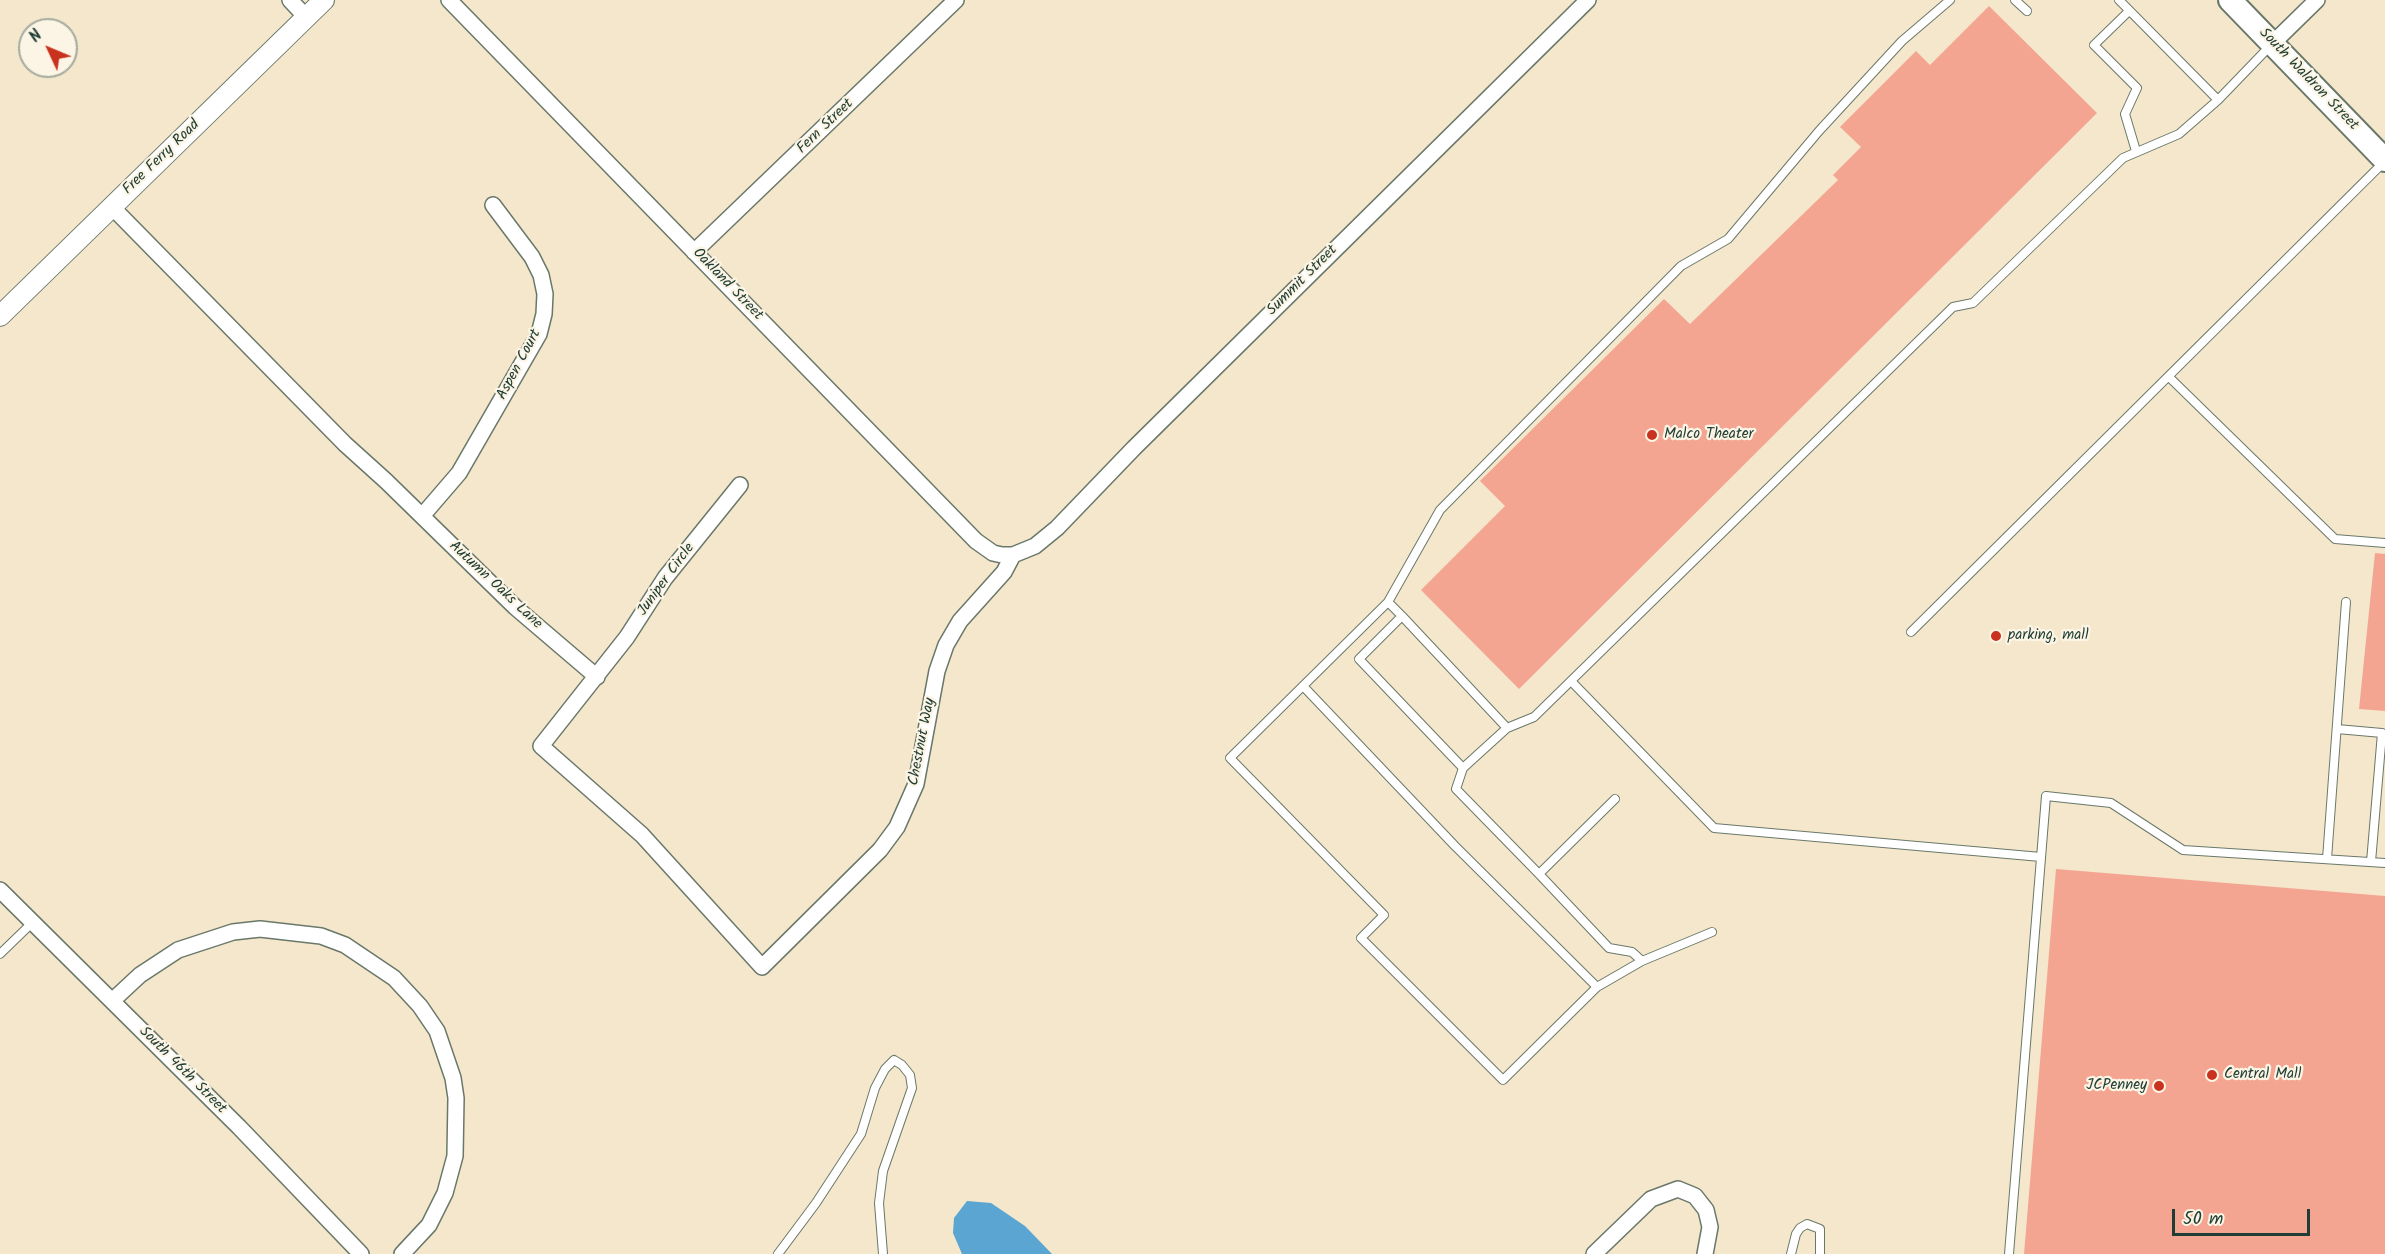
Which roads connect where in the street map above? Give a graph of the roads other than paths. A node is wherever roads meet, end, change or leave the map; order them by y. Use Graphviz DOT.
graph roads {
  1 [pos="291,0"];
  2 [pos="324,0"];
  3 [pos="449,0"];
  4 [pos="956,0"];
  5 [pos="1588,0"];
  6 [pos="1950,0"];
  7 [pos="2015,0"];
  8 [pos="2119,0"];
  9 [pos="2230,0"];
  10 [pos="2317,0"];
  11 [pos="2027,11"];
  12 [pos="2129,11"];
  13 [pos="306,17"];
  14 [pos="2273,43"];
  15 [pos="2217,100"];
  16 [pos="2136,151"];
  17 [pos="2385,160"];
  18 [pos="493,205"];
  19 [pos="112,207"];
  20 [pos="694,252"];
  21 [pos="0,316"];
  22 [pos="2169,377"];
  23 [pos="740,485"];
  24 [pos="422,516"];
  25 [pos="2385,543"];
  26 [pos="1013,555"];
  27 [pos="1388,602"];
  28 [pos="2346,602"];
  29 [pos="1402,616"];
  30 [pos="1911,632"];
  31 [pos="597,677"];
  32 [pos="1571,681"];
  33 [pos="1303,686"];
  34 [pos="1507,728"];
  35 [pos="2337,729"];
  36 [pos="2384,733"];
  37 [pos="1463,768"];
  38 [pos="1616,799"];
  39 [pos="2041,857"];
  40 [pos="2327,859"];
  41 [pos="2371,862"];
  42 [pos="2385,863"];
  43 [pos="1539,874"];
  44 [pos="0,890"];
  45 [pos="33,922"];
  46 [pos="1712,932"];
  47 [pos="0,954"];
  48 [pos="1642,961"];
  49 [pos="1597,987"];
  50 [pos="112,1001"];
  51 [pos="361,1254"];
  52 [pos="402,1254"];
  53 [pos="778,1254"];
  54 [pos="883,1254"];
  55 [pos="1594,1254"];
  56 [pos="1705,1254"];
  57 [pos="1791,1254"];
  58 [pos="1820,1254"];
  59 [pos="2009,1254"];
  1 -- 13 [label="street"];
  2 -- 13 [label="street, Free Ferry Road"];
  3 -- 20 [label="street, Oakland Street"];
  4 -- 20 [label="street, Fern Street"];
  5 -- 26 [label="street, Summit Street"];
  6 -- 27 [label="lane"];
  7 -- 11 [label="lane"];
  8 -- 12 [label="lane"];
  9 -- 14 [label="main road, South Waldron Street"];
  10 -- 14 [label="street"];
  12 -- 15 [label="lane"];
  12 -- 16 [label="lane"];
  13 -- 19 [label="street, Free Ferry Road"];
  14 -- 15 [label="lane"];
  14 -- 17 [label="main road, South Waldron Street"];
  15 -- 16 [label="lane"];
  16 -- 32 [label="lane"];
  17 -- 22 [label="lane"];
  18 -- 24 [label="street, Aspen Court"];
  19 -- 21 [label="street, Free Ferry Road"];
  19 -- 24 [label="street, Autumn Oaks Lane"];
  20 -- 26 [label="street, Oakland Street"];
  22 -- 25 [label="lane"];
  22 -- 30 [label="lane"];
  23 -- 31 [label="street, Juniper Circle"];
  24 -- 31 [label="street, Autumn Oaks Lane"];
  26 -- 31 [label="street, Chestnut Way"];
  27 -- 29 [label="lane"];
  27 -- 33 [label="lane"];
  28 -- 35 [label="lane"];
  29 -- 34 [label="lane"];
  29 -- 37 [label="lane"];
  32 -- 34 [label="lane"];
  32 -- 39 [label="lane"];
  33 -- 49 [label="lane"];
  33 -- 49 [label="lane"];
  34 -- 37 [label="lane"];
  35 -- 36 [label="lane"];
  35 -- 40 [label="lane"];
  36 -- 41 [label="lane"];
  37 -- 43 [label="lane"];
  38 -- 43 [label="lane"];
  39 -- 40 [label="lane"];
  39 -- 59 [label="lane"];
  40 -- 41 [label="lane"];
  41 -- 42 [label="lane"];
  43 -- 48 [label="lane"];
  44 -- 45 [label="street, South 46th Street"];
  45 -- 47 [label="lane"];
  45 -- 50 [label="street, South 46th Street"];
  46 -- 48 [label="lane"];
  48 -- 49 [label="lane"];
  50 -- 51 [label="street, South 46th Street"];
  50 -- 52 [label="street"];
  53 -- 54 [label="lane"];
  55 -- 56 [label="street"];
  57 -- 58 [label="lane"];
}
